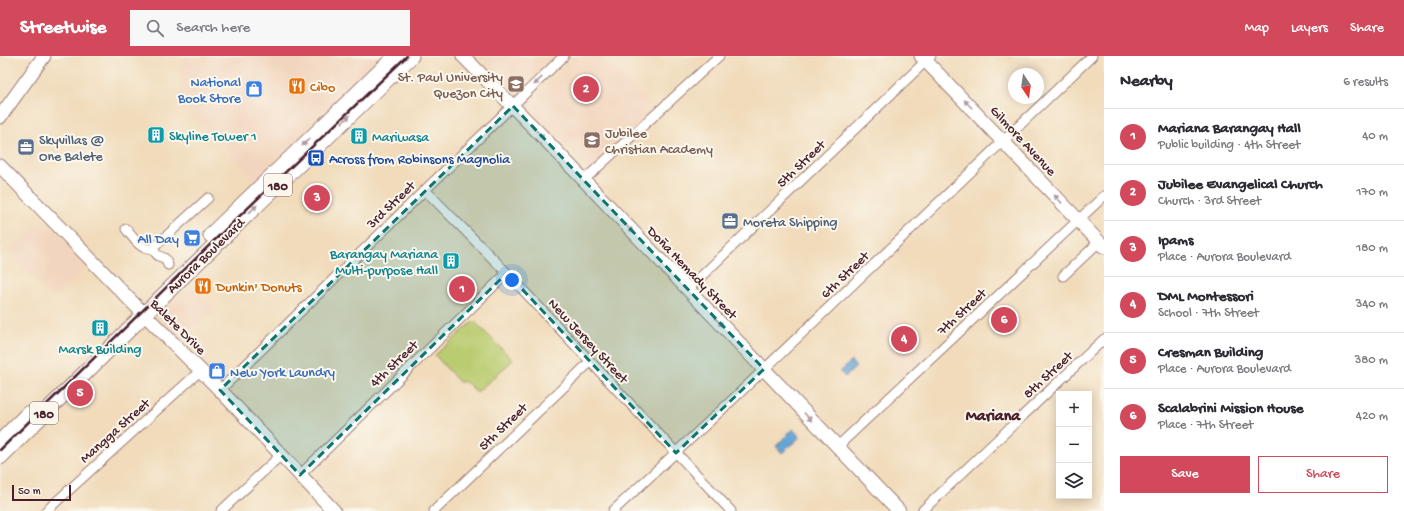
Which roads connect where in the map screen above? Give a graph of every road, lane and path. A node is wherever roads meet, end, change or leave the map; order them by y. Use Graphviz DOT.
graph roads {
  1 [pos="44,56"];
  2 [pos="396,56"];
  3 [pos="412,56"];
  4 [pos="463,56"];
  5 [pos="564,56"];
  6 [pos="719,56"];
  7 [pos="1092,56"];
  8 [pos="926,58"];
  9 [pos="513,106"];
  10 [pos="0,117"];
  11 [pos="1003,141"];
  12 [pos="0,166"];
  13 [pos="584,180"];
  14 [pos="425,190"];
  15 [pos="1104,196"];
  16 [pos="208,198"];
  17 [pos="1078,220"];
  18 [pos="126,229"];
  19 [pos="1102,244"];
  20 [pos="152,249"];
  21 [pos="171,268"];
  22 [pos="507,273"];
  23 [pos="1063,276"];
  24 [pos="688,289"];
  25 [pos="141,311"];
  26 [pos="1104,339"];
  27 [pos="590,362"];
  28 [pos="764,369"];
  29 [pos="201,370"];
  30 [pos="220,390"];
  31 [pos="0,442"];
  32 [pos="837,447"];
  33 [pos="676,453"];
  34 [pos="281,455"];
  35 [pos="0,457"];
  36 [pos="300,475"];
  37 [pos="46,511"];
  38 [pos="221,511"];
  39 [pos="334,511"];
  40 [pos="434,511"];
  41 [pos="613,511"];
  42 [pos="731,511"];
  43 [pos="899,511"];
  44 [pos="922,511"];
  1 -- 10 [label="main road"];
  2 -- 21 [label="main road, Aurora Boulevard / 180, one-way"];
  25 -- 3 [label="main road, Aurora Boulevard / 180, one-way"];
  4 -- 9 [label="main road, Doña Hemady Street"];
  5 -- 9 [label="street, 3rd Street, one-way"];
  6 -- 13 [label="street"];
  7 -- 11 [label="street, 6th Street"];
  11 -- 8 [label="main road, Gilmore Avenue, one-way"];
  8 -- 24 [label="street, 5th Street"];
  9 -- 13 [label="main road, Doña Hemady Street, one-way"];
  9 -- 14 [label="street, 3rd Street"];
  17 -- 11 [label="main road, Gilmore Avenue, one-way"];
  11 -- 28 [label="street, 6th Street"];
  12 -- 25 [label="main road, Balete Drive"];
  13 -- 24 [label="main road, Doña Hemady Street, one-way"];
  14 -- 22 [label="street, New Jersey Street"];
  14 -- 30 [label="street, 3rd Street"];
  15 -- 17 [label="street, 7th Street"];
  16 -- 20 [label="street"];
  17 -- 19 [label="main road, Gilmore Avenue"];
  17 -- 32 [label="street, 7th Street"];
  18 -- 20 [label="street"];
  19 -- 23 [label="street"];
  20 -- 21 [label="street"];
  21 -- 25 [label="main road, Aurora Boulevard / 180"];
  22 -- 27 [label="street, New Jersey Street"];
  22 -- 36 [label="street, 4th Street"];
  24 -- 28 [label="main road, Doña Hemady Street, one-way"];
  25 -- 29 [label="main road, Balete Drive"];
  25 -- 31 [label="main road, Aurora Boulevard / 180"];
  25 -- 35 [label="main road, Aurora Boulevard / 180"];
  26 -- 44 [label="street, 8th Street"];
  27 -- 33 [label="street, New Jersey Street"];
  27 -- 40 [label="street, 5th Street"];
  28 -- 32 [label="main road, Doña Hemady Street, one-way"];
  28 -- 33 [label="street, 6th Street"];
  29 -- 30 [label="main road, Balete Drive"];
  29 -- 37 [label="street, Mangga Street"];
  30 -- 34 [label="main road, Balete Drive"];
  32 -- 43 [label="main road, Doña Hemady Street"];
  33 -- 41 [label="street, 6th Street"];
  33 -- 42 [label="street, New Jersey Street"];
  34 -- 36 [label="main road, Balete Drive"];
  34 -- 38 [label="street"];
  36 -- 39 [label="main road, Balete Drive"];
}
